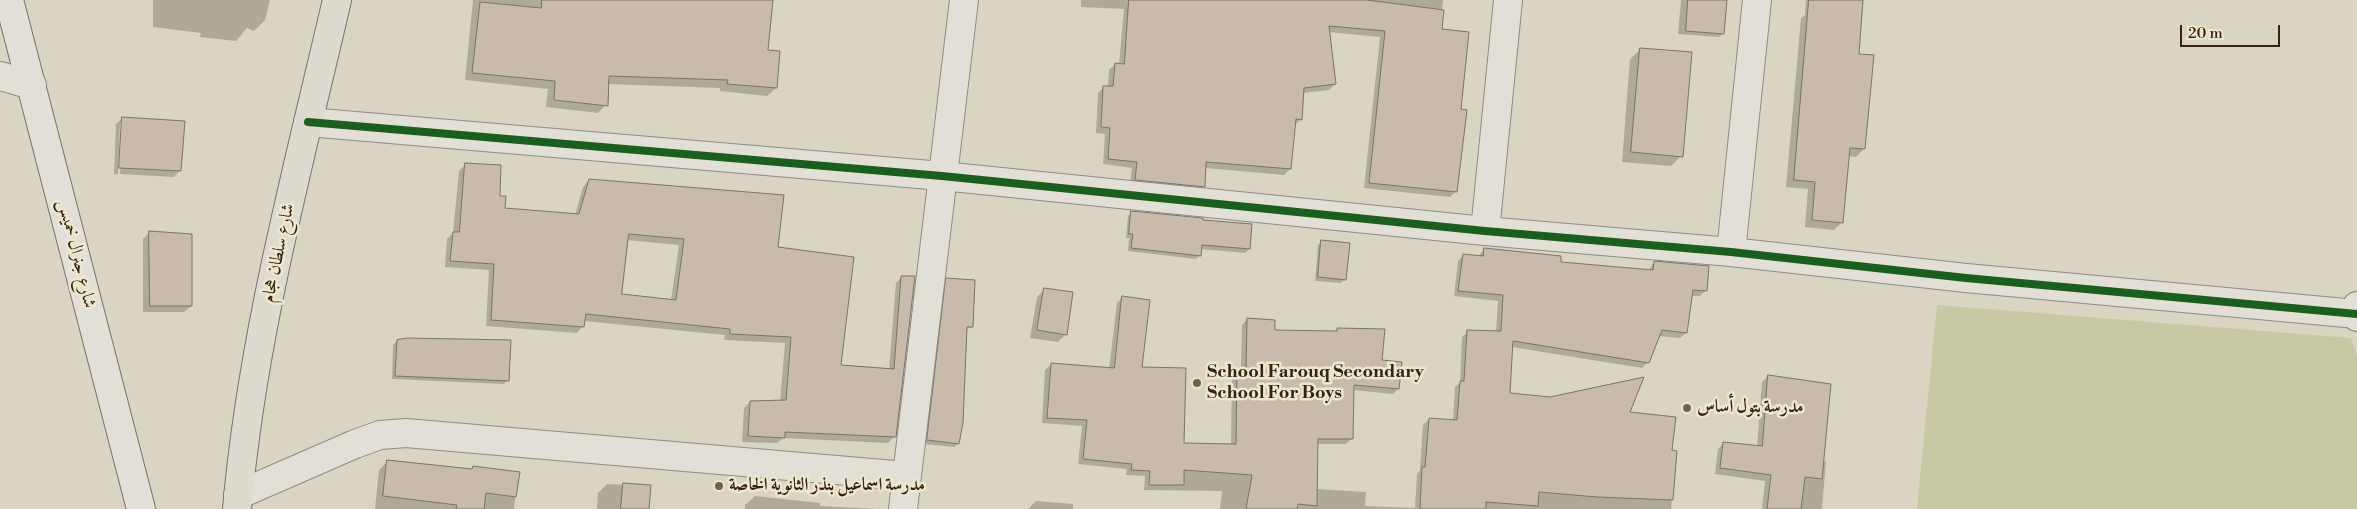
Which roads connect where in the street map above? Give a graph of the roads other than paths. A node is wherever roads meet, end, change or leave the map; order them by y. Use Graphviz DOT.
graph roads {
  1 [pos="9,0"];
  2 [pos="336,0"];
  3 [pos="964,0"];
  4 [pos="1508,0"];
  5 [pos="1757,0"];
  6 [pos="0,76"];
  7 [pos="32,85"];
  8 [pos="308,122"];
  9 [pos="942,176"];
  10 [pos="1485,231"];
  11 [pos="1731,252"];
  12 [pos="2357,313"];
  13 [pos="906,476"];
  14 [pos="238,502"];
  15 [pos="141,509"];
  16 [pos="903,509"];
  1 -- 7 [label="street, شارع جنرال خميس"];
  2 -- 8 [label="highway, شارع سلطان هجام"];
  3 -- 9 [label="street"];
  4 -- 10 [label="street"];
  5 -- 11 [label="street"];
  6 -- 7 [label="street"];
  7 -- 15 [label="street, شارع جنرال خميس"];
  8 -- 9 [label="street"];
  8 -- 14 [label="highway, شارع سلطان هجام"];
  9 -- 10 [label="street"];
  9 -- 13 [label="street"];
  10 -- 11 [label="street"];
  11 -- 12 [label="street"];
  13 -- 14 [label="street"];
  13 -- 16 [label="street"];
}
